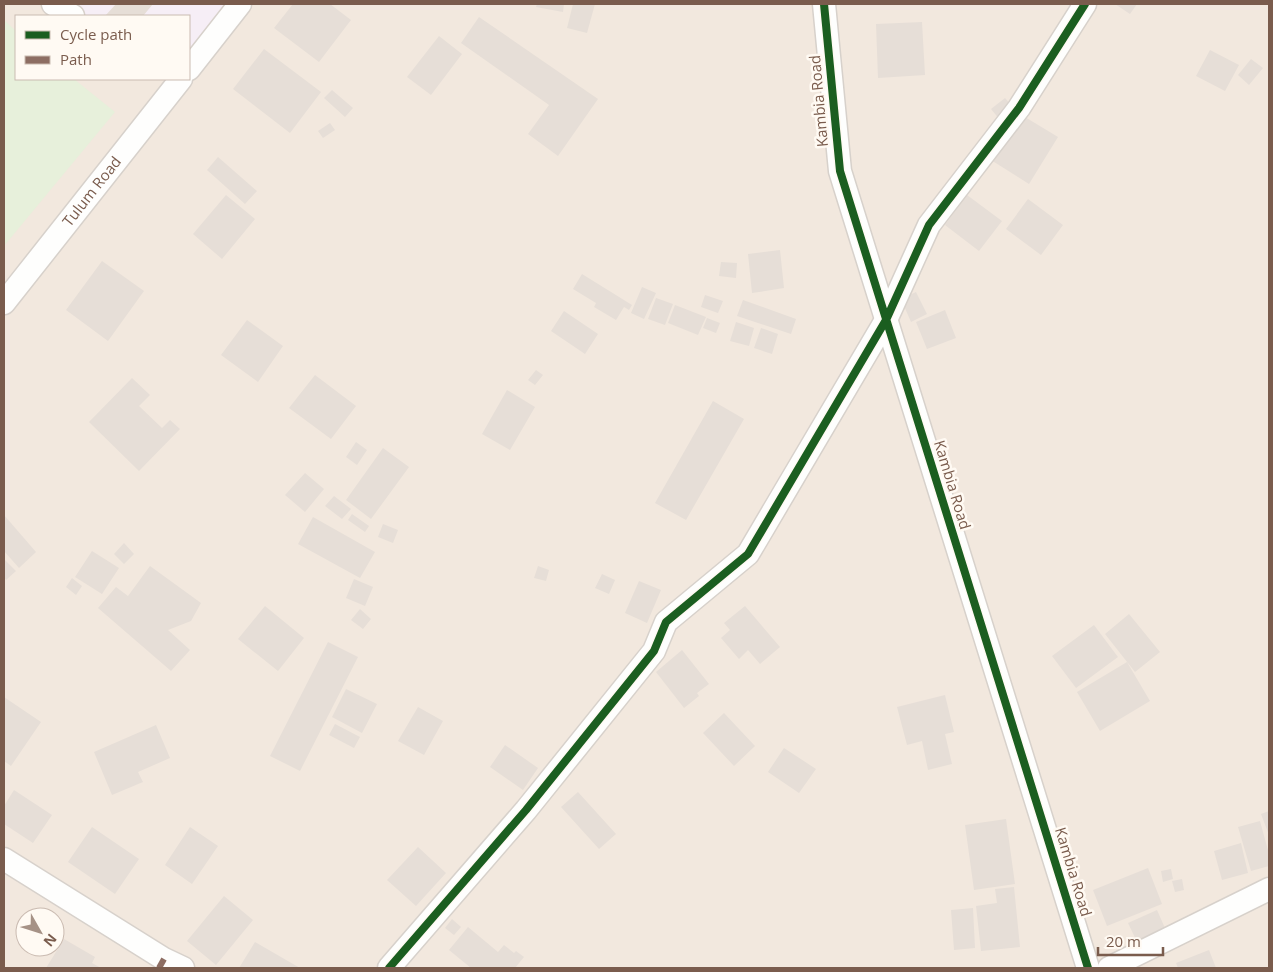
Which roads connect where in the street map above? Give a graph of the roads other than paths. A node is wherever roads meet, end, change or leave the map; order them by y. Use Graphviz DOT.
graph roads {
  1 [pos="53,4"];
  2 [pos="240,4"];
  3 [pos="824,4"];
  4 [pos="1085,4"];
  5 [pos="71,15"];
  6 [pos="190,67"];
  7 [pos="180,80"];
  8 [pos="4,303"];
  9 [pos="886,320"];
  10 [pos="4,859"];
  11 [pos="1269,889"];
  12 [pos="183,968"];
  13 [pos="389,968"];
  14 [pos="1088,968"];
  15 [pos="1109,968"];
  1 -- 5 [label="street"];
  2 -- 6 [label="street, Tulum Road"];
  3 -- 9 [label="street, Kambia Road"];
  4 -- 9 [label="street"];
  7 -- 8 [label="street, Tulum Road"];
  9 -- 13 [label="street"];
  9 -- 14 [label="street, Kambia Road"];
  10 -- 12 [label="street"];
  11 -- 15 [label="street"];
}
